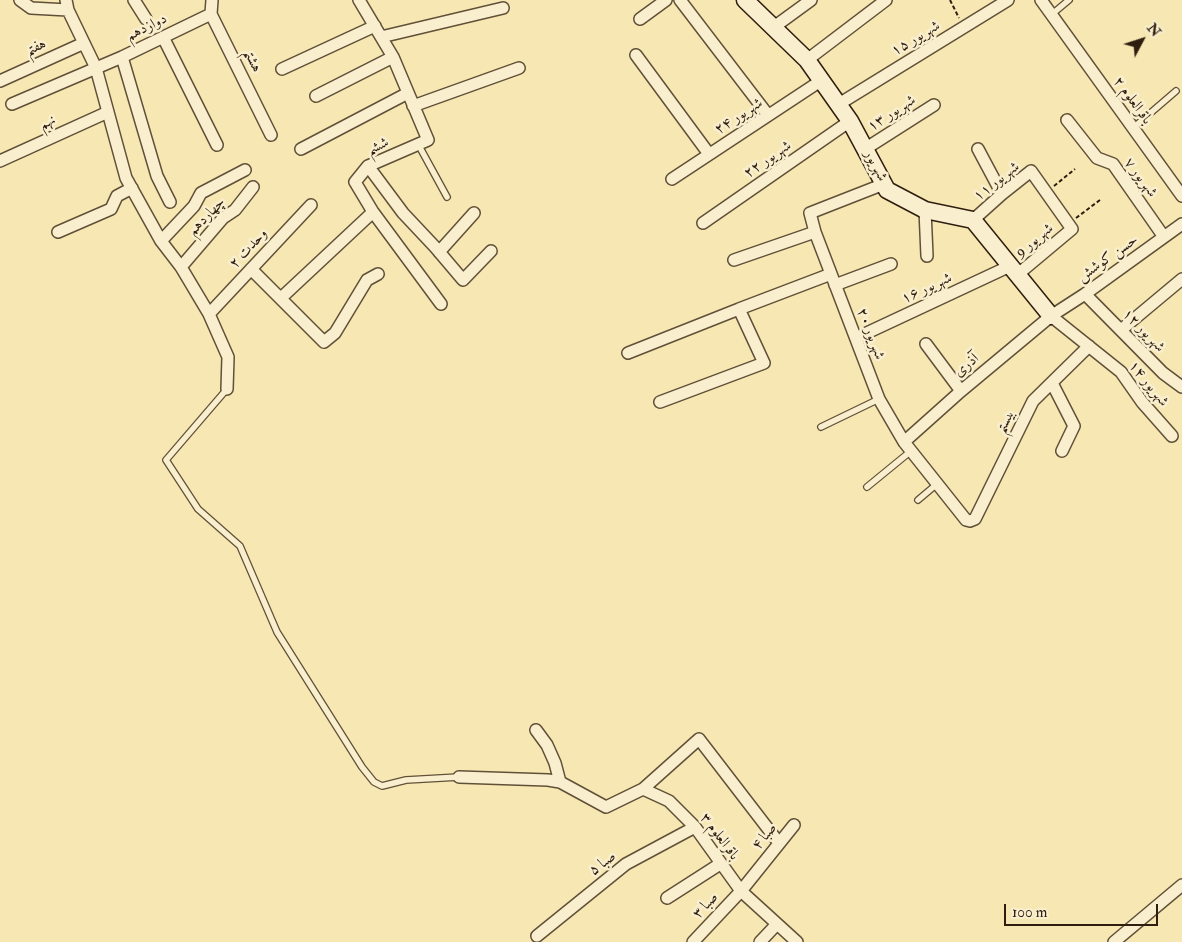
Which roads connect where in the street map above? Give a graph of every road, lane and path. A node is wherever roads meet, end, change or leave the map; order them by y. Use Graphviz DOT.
graph roads {
  1 [pos="20,0"];
  2 [pos="134,0"];
  3 [pos="212,0"];
  4 [pos="359,0"];
  5 [pos="666,0"];
  6 [pos="680,0"];
  7 [pos="745,0"];
  8 [pos="811,0"];
  9 [pos="886,0"];
  10 [pos="950,0"];
  11 [pos="1008,0"];
  12 [pos="1041,0"];
  13 [pos="1069,0"];
  14 [pos="67,5"];
  15 [pos="503,8"];
  16 [pos="211,14"];
  17 [pos="1052,15"];
  18 [pos="146,19"];
  19 [pos="640,19"];
  20 [pos="375,26"];
  21 [pos="964,27"];
  22 [pos="774,28"];
  23 [pos="163,37"];
  24 [pos="381,37"];
  25 [pos="84,43"];
  26 [pos="636,56"];
  27 [pos="122,57"];
  28 [pos="393,57"];
  29 [pos="808,60"];
  30 [pos="96,68"];
  31 [pos="519,68"];
  32 [pos="282,69"];
  33 [pos="822,80"];
  34 [pos="0,81"];
  35 [pos="1176,91"];
  36 [pos="408,93"];
  37 [pos="316,96"];
  38 [pos="12,104"];
  39 [pos="839,104"];
  40 [pos="934,105"];
  41 [pos="413,106"];
  42 [pos="108,112"];
  43 [pos="768,115"];
  44 [pos="1067,120"];
  45 [pos="850,121"];
  46 [pos="1133,128"];
  47 [pos="271,135"];
  48 [pos="418,144"];
  49 [pos="217,145"];
  50 [pos="301,149"];
  51 [pos="865,149"];
  52 [pos="978,149"];
  53 [pos="709,154"];
  54 [pos="0,160"];
  55 [pos="368,166"];
  56 [pos="1074,169"];
  57 [pos="245,170"];
  58 [pos="672,179"];
  59 [pos="884,184"];
  60 [pos="254,187"];
  61 [pos="132,188"];
  62 [pos="1046,192"];
  63 [pos="1002,194"];
  64 [pos="1182,196"];
  65 [pos="447,197"];
  66 [pos="1100,200"];
  67 [pos="170,202"];
  68 [pos="311,205"];
  69 [pos="925,210"];
  70 [pos="373,212"];
  71 [pos="474,212"];
  72 [pos="973,220"];
  73 [pos="702,223"];
  74 [pos="1182,224"];
  75 [pos="1070,227"];
  76 [pos="58,232"];
  77 [pos="815,232"];
  78 [pos="1164,237"];
  79 [pos="162,241"];
  80 [pos="491,251"];
  81 [pos="440,252"];
  82 [pos="927,256"];
  83 [pos="734,260"];
  84 [pos="891,264"];
  85 [pos="181,267"];
  86 [pos="251,269"];
  87 [pos="1014,271"];
  88 [pos="378,274"];
  89 [pos="1182,279"];
  90 [pos="833,280"];
  91 [pos="1085,294"];
  92 [pos="281,298"];
  93 [pos="441,304"];
  94 [pos="739,309"];
  95 [pos="209,314"];
  96 [pos="1051,316"];
  97 [pos="1121,330"];
  98 [pos="856,338"];
  99 [pos="926,344"];
  100 [pos="1089,346"];
  101 [pos="628,352"];
  102 [pos="1052,383"];
  103 [pos="1182,388"];
  104 [pos="227,390"];
  105 [pos="961,391"];
  106 [pos="879,399"];
  107 [pos="660,402"];
  108 [pos="821,427"];
  109 [pos="1172,436"];
  110 [pos="908,446"];
  111 [pos="1062,451"];
  112 [pos="937,484"];
  113 [pos="867,486"];
  114 [pos="918,500"];
  115 [pos="966,520"];
  116 [pos="536,730"];
  117 [pos="459,776"];
  118 [pos="560,782"];
  119 [pos="642,789"];
  120 [pos="794,825"];
  121 [pos="696,827"];
  122 [pos="779,843"];
  123 [pos="720,864"];
  124 [pos="1182,885"];
  125 [pos="741,891"];
  126 [pos="667,898"];
  127 [pos="777,924"];
  128 [pos="536,936"];
  129 [pos="693,942"];
  130 [pos="760,942"];
  131 [pos="797,942"];
  132 [pos="1114,942"];
  1 -- 14 [label="street"];
  2 -- 18 [label="street"];
  3 -- 16 [label="street"];
  4 -- 20 [label="street"];
  5 -- 19 [label="street"];
  6 -- 43 [label="street"];
  7 -- 22 [label="street, شهریور"];
  8 -- 22 [label="street"];
  9 -- 29 [label="street"];
  10 -- 21 [label="path"];
  11 -- 21 [label="street, شهریور ۱۵"];
  12 -- 17 [label="street, باقرالعلوم ۲"];
  13 -- 17 [label="lane"];
  14 -- 25 [label="street"];
  15 -- 24 [label="street"];
  16 -- 23 [label="street, دوازدهم"];
  16 -- 47 [label="street, هشتم"];
  17 -- 46 [label="street, باقرالعلوم ۲"];
  20 -- 24 [label="street"];
  20 -- 32 [label="street"];
  21 -- 39 [label="street, شهریور ۱۵"];
  22 -- 29 [label="street, شهریور"];
  23 -- 27 [label="street, دوازدهم"];
  23 -- 49 [label="street"];
  24 -- 28 [label="street"];
  25 -- 30 [label="street"];
  25 -- 34 [label="street, هفتم"];
  26 -- 53 [label="street"];
  27 -- 30 [label="street, دوازدهم"];
  27 -- 67 [label="street"];
  28 -- 36 [label="street"];
  28 -- 37 [label="street"];
  29 -- 33 [label="street, شهریور"];
  30 -- 38 [label="street, دوازدهم"];
  30 -- 42 [label="street"];
  31 -- 41 [label="street"];
  33 -- 39 [label="street, شهریور"];
  33 -- 43 [label="street, شهریور ۲۴"];
  35 -- 46 [label="lane"];
  36 -- 41 [label="street"];
  36 -- 50 [label="street"];
  39 -- 45 [label="street, شهریور"];
  40 -- 51 [label="street, شهریور ۱۳"];
  41 -- 48 [label="street"];
  42 -- 54 [label="street, نهم"];
  42 -- 61 [label="street"];
  43 -- 53 [label="street, شهریور ۲۴"];
  44 -- 78 [label="street, شهریور ۷"];
  45 -- 51 [label="street, شهریور"];
  45 -- 73 [label="street, شهریور ۲۲"];
  46 -- 64 [label="street, باقرالعلوم ۲"];
  48 -- 55 [label="street, ششم"];
  48 -- 65 [label="lane"];
  51 -- 59 [label="street, شهریور"];
  52 -- 63 [label="street"];
  53 -- 58 [label="street, شهریور ۲۴"];
  55 -- 70 [label="street"];
  55 -- 81 [label="street, ششم"];
  56 -- 62 [label="path"];
  57 -- 79 [label="street"];
  59 -- 69 [label="street, شهریور"];
  59 -- 77 [label="street, شهریور ۲۰"];
  60 -- 85 [label="street, چهاردهم"];
  61 -- 76 [label="street"];
  61 -- 79 [label="street"];
  62 -- 63 [label="street, شهریور ۱۱"];
  62 -- 75 [label="street, شهریور ۱۱"];
  63 -- 72 [label="street, شهریور ۱۱"];
  66 -- 75 [label="path"];
  68 -- 86 [label="street, وحدت ۲"];
  69 -- 72 [label="street, شهریور"];
  69 -- 82 [label="street"];
  70 -- 92 [label="street"];
  70 -- 93 [label="street"];
  71 -- 81 [label="street"];
  72 -- 87 [label="street"];
  74 -- 78 [label="street, حسن کوشش"];
  75 -- 87 [label="street, شهریور 9"];
  77 -- 83 [label="street"];
  77 -- 90 [label="street, شهریور ۲۰"];
  78 -- 91 [label="street, حسن کوشش"];
  79 -- 85 [label="street"];
  80 -- 81 [label="street, ششم"];
  84 -- 90 [label="street"];
  85 -- 95 [label="street"];
  86 -- 92 [label="street"];
  86 -- 95 [label="street, وحدت ۲"];
  87 -- 96 [label="street"];
  87 -- 98 [label="street, شهریور ۱۶"];
  88 -- 92 [label="street"];
  89 -- 97 [label="street"];
  90 -- 94 [label="street"];
  90 -- 98 [label="street, شهریور ۲۰"];
  91 -- 96 [label="street, حسن کوشش"];
  91 -- 97 [label="street, شهریور ۱۲"];
  94 -- 101 [label="street"];
  94 -- 107 [label="street"];
  95 -- 104 [label="street"];
  96 -- 100 [label="street, شهریور ۱۴"];
  96 -- 105 [label="street, آذری"];
  97 -- 103 [label="street, شهریور ۱۲"];
  98 -- 106 [label="street, شهریور ۲۰"];
  99 -- 105 [label="street"];
  100 -- 102 [label="street, بیستم"];
  100 -- 109 [label="street, شهریور ۱۴"];
  102 -- 111 [label="street"];
  102 -- 115 [label="street, بیستم"];
  104 -- 117 [label="lane"];
  105 -- 110 [label="street, آذری"];
  106 -- 108 [label="lane"];
  106 -- 110 [label="street, شهریور ۲۰"];
  110 -- 112 [label="street, شهریور ۲۰"];
  110 -- 113 [label="lane"];
  112 -- 114 [label="lane"];
  112 -- 115 [label="street, شهریور ۲۰"];
  116 -- 118 [label="street"];
  117 -- 118 [label="street"];
  118 -- 119 [label="street"];
  119 -- 121 [label="street, باقرالعلوم ۳"];
  119 -- 122 [label="street"];
  120 -- 122 [label="street, صبا ۴"];
  121 -- 123 [label="street, باقرالعلوم ۳"];
  121 -- 128 [label="street, صبا ۵"];
  122 -- 125 [label="street, صبا ۴"];
  123 -- 125 [label="street, باقرالعلوم ۳"];
  123 -- 126 [label="street"];
  124 -- 132 [label="street"];
  125 -- 127 [label="street, باقرالعلوم ۳"];
  125 -- 129 [label="street, صبا ۳"];
  127 -- 130 [label="street"];
  127 -- 131 [label="street, باقرالعلوم ۳"];
}
